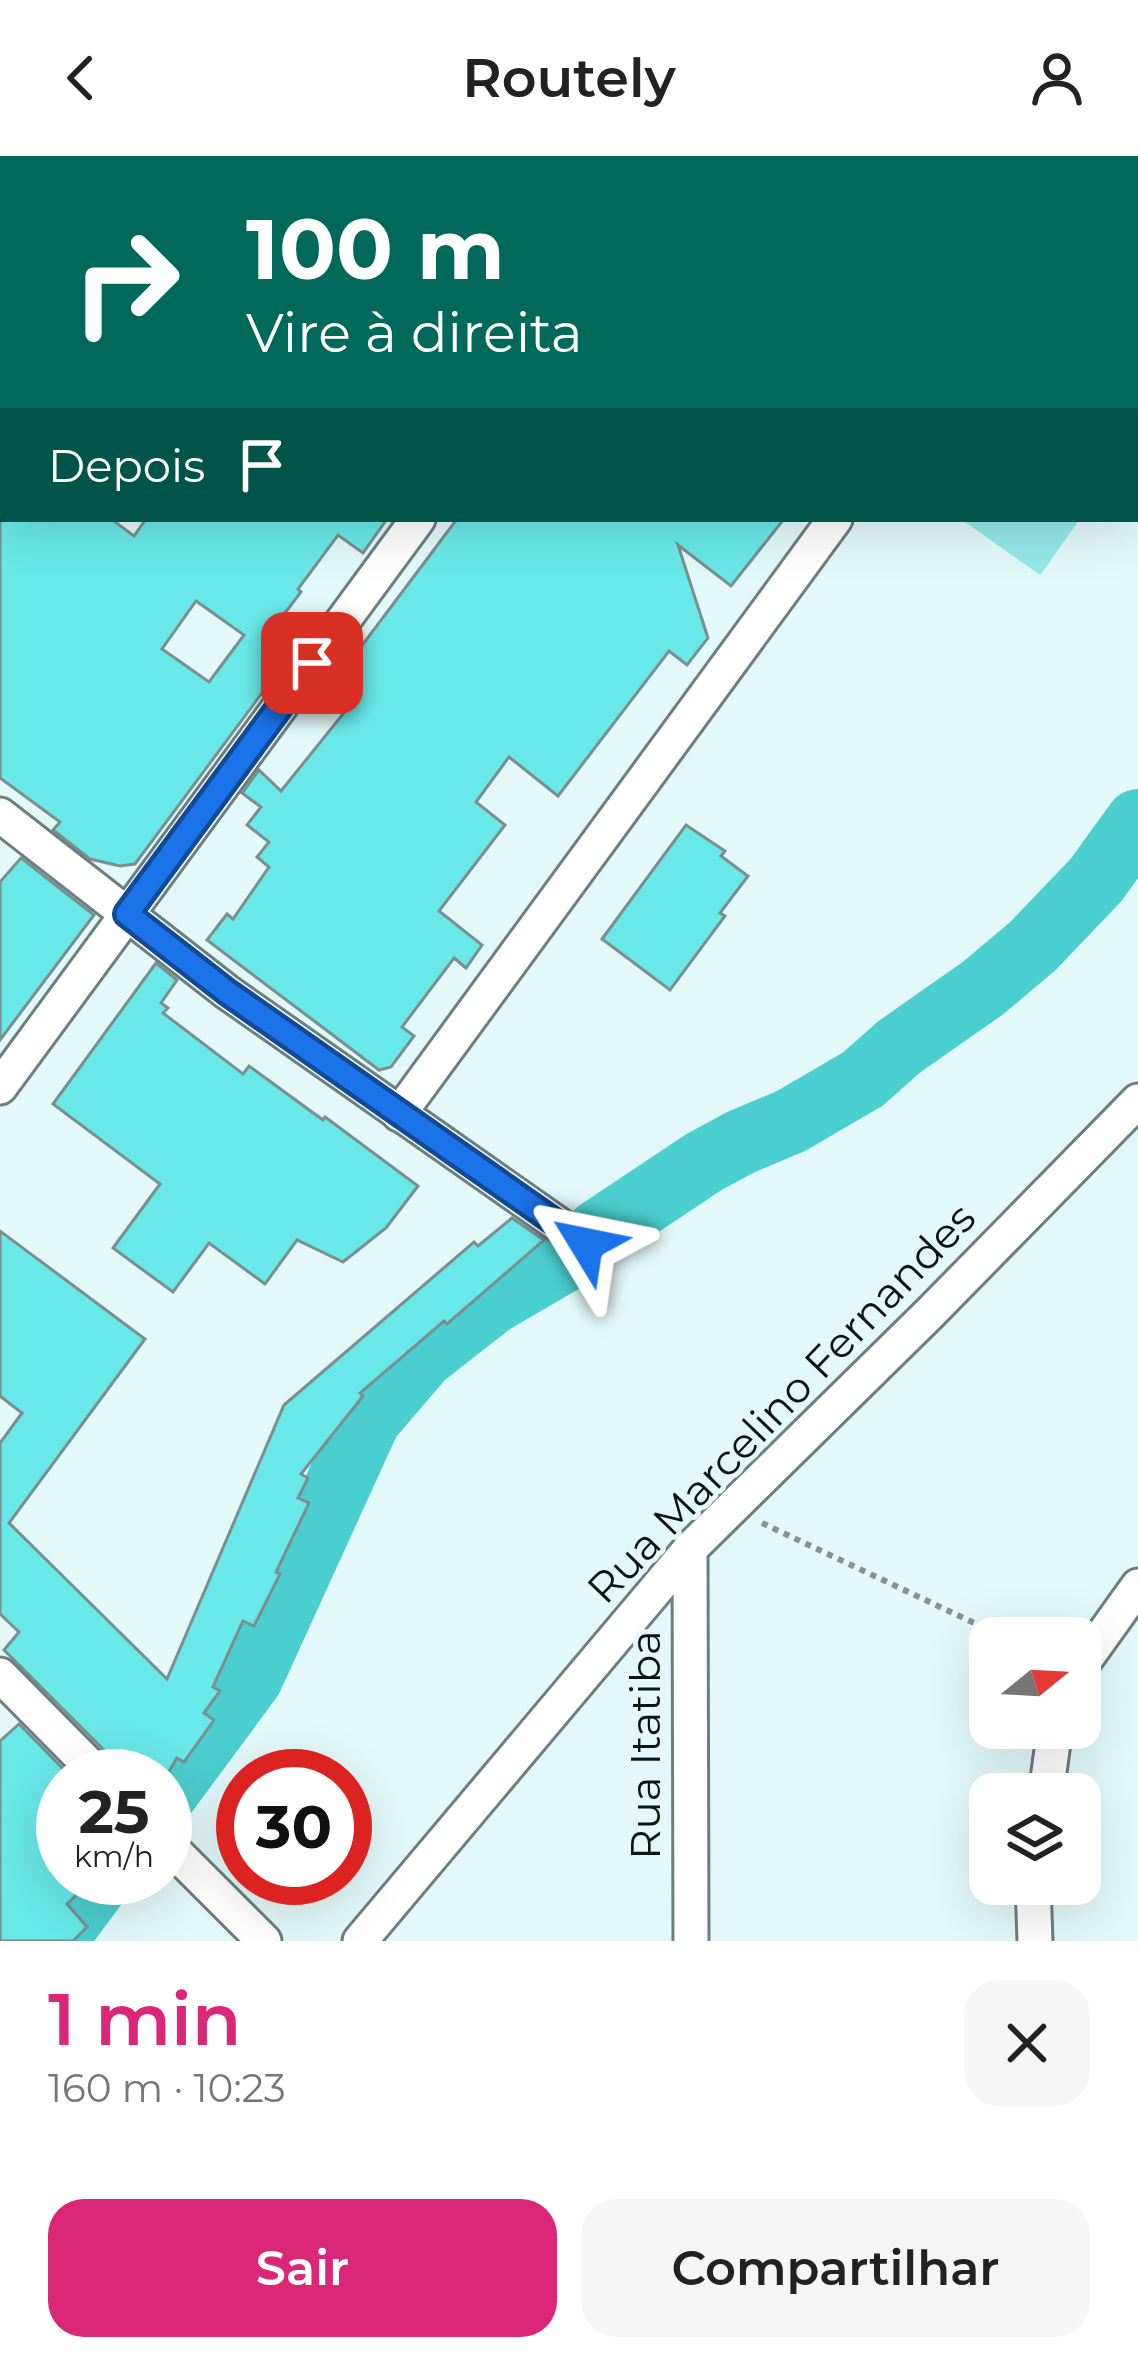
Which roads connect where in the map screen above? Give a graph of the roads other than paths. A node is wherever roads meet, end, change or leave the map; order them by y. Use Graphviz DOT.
graph roads {
  1 [pos="416,522"];
  2 [pos="833,522"];
  3 [pos="0,815"];
  4 [pos="127,914"];
  5 [pos="0,1087"];
  6 [pos="1138,1101"];
  7 [pos="399,1114"];
  8 [pos="586,1244"];
  9 [pos="690,1549"];
  10 [pos="1138,1586"];
  11 [pos="1101,1638"];
  12 [pos="0,1675"];
  13 [pos="73,1749"];
  14 [pos="192,1869"];
  15 [pos="1034,1905"];
  16 [pos="265,1941"];
  17 [pos="360,1941"];
  18 [pos="691,1941"];
  19 [pos="1035,1941"];
  1 -- 4 [label="street"];
  2 -- 7 [label="street"];
  3 -- 4 [label="street"];
  4 -- 5 [label="street"];
  4 -- 7 [label="street"];
  6 -- 9 [label="street, Rua Marcelino Fernandes"];
  7 -- 8 [label="street"];
  9 -- 17 [label="street, Rua Marcelino Fernandes"];
  9 -- 18 [label="street, Rua Itatiba"];
  10 -- 11 [label="street"];
  12 -- 13 [label="street"];
  14 -- 16 [label="street"];
  15 -- 19 [label="street"];
}
